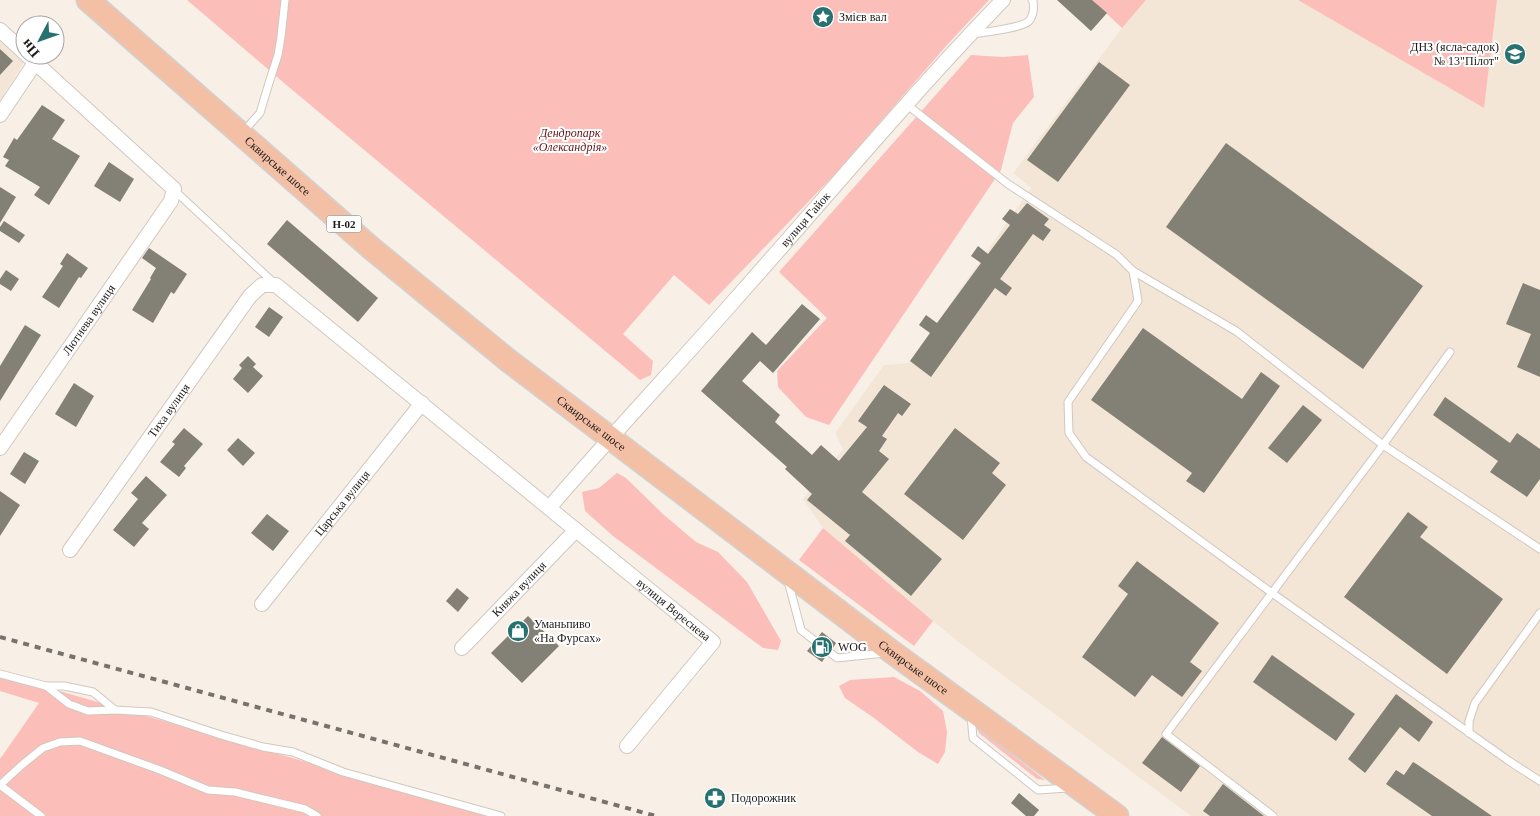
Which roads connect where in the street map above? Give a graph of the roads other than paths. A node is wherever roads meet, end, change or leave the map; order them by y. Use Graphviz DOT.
graph roads {
  1 [pos="88,0"];
  2 [pos="285,0"];
  3 [pos="1003,0"];
  4 [pos="1032,0"];
  5 [pos="0,30"];
  6 [pos="970,35"];
  7 [pos="15,44"];
  8 [pos="25,65"];
  9 [pos="38,65"];
  10 [pos="906,104"];
  11 [pos="0,115"];
  12 [pos="241,134"];
  13 [pos="174,189"];
  14 [pos="1133,271"];
  15 [pos="276,285"];
  16 [pos="1450,352"];
  17 [pos="422,403"];
  18 [pos="609,438"];
  19 [pos="1383,445"];
  20 [pos="0,448"];
  21 [pos="549,508"];
  22 [pos="576,530"];
  23 [pos="1540,549"];
  24 [pos="70,550"];
  25 [pos="786,571"];
  26 [pos="1272,593"];
  27 [pos="262,604"];
  28 [pos="1540,613"];
  29 [pos="462,648"];
  30 [pos="892,652"];
  31 [pos="0,674"];
  32 [pos="46,686"];
  33 [pos="115,710"];
  34 [pos="1469,733"];
  35 [pos="627,746"];
  36 [pos="1540,781"];
  37 [pos="0,785"];
  38 [pos="41,816"];
  39 [pos="318,816"];
  40 [pos="501,816"];
  41 [pos="1118,816"];
  42 [pos="1273,816"];
  1 -- 12 [label="main road, Сквирське шосе / Н-02"];
  2 -- 12 [label="lane"];
  3 -- 6 [label="street, вулиця Гайок"];
  4 -- 6 [label="lane"];
  5 -- 7 [label="street"];
  6 -- 10 [label="street, вулиця Гайок"];
  8 -- 11 [label="street"];
  9 -- 13 [label="street"];
  10 -- 14 [label="lane"];
  10 -- 18 [label="street, вулиця Гайок"];
  12 -- 18 [label="main road, Сквирське шосе / Н-02"];
  13 -- 15 [label="lane"];
  13 -- 20 [label="street, Лютнева вулиця"];
  14 -- 19 [label="lane"];
  14 -- 26 [label="lane"];
  15 -- 17 [label="street"];
  15 -- 24 [label="street, Тиха вулиця"];
  16 -- 19 [label="lane"];
  17 -- 21 [label="street"];
  17 -- 27 [label="street, Царська вулиця"];
  18 -- 21 [label="street, вулиця Гайок"];
  18 -- 25 [label="main road, Сквирське шосе / Н-02"];
  19 -- 23 [label="lane"];
  19 -- 26 [label="lane"];
  21 -- 22 [label="street"];
  22 -- 29 [label="street, Княжа вулиця"];
  22 -- 35 [label="street, вулиця Вереснева"];
  25 -- 30 [label="main road, Сквирське шосе / Н-02"];
  25 -- 30 [label="lane"];
  26 -- 34 [label="lane"];
  26 -- 42 [label="lane"];
  28 -- 34 [label="lane"];
  30 -- 41 [label="main road, Сквирське шосе / Н-02"];
  31 -- 32 [label="lane"];
  32 -- 33 [label="lane"];
  32 -- 33 [label="lane"];
  33 -- 40 [label="lane"];
  34 -- 36 [label="lane"];
  37 -- 38 [label="lane"];
  37 -- 39 [label="lane"];
}
